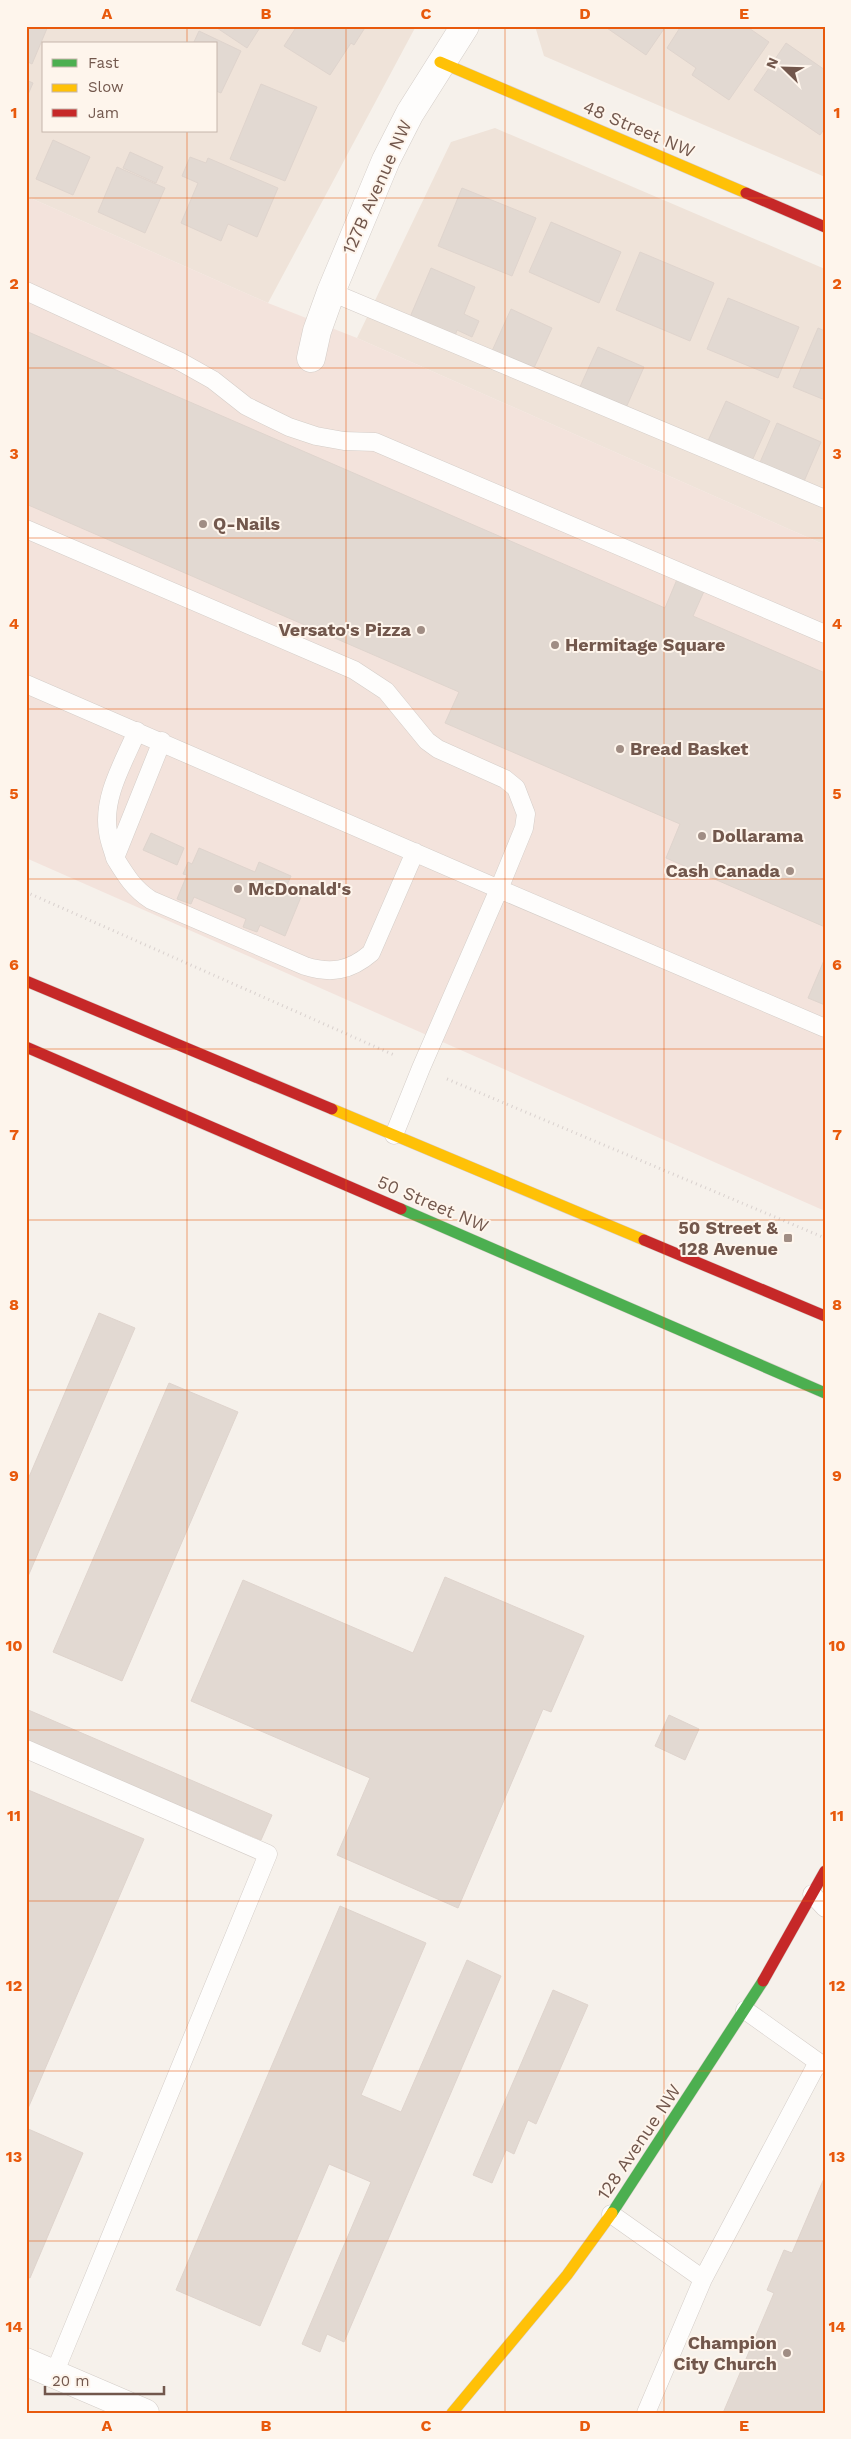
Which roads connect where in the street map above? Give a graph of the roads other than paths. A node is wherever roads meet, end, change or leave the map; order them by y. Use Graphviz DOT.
graph roads {
  1 [pos="465,26"];
  2 [pos="440,62"];
  3 [pos="825,227"];
  4 [pos="26,291"];
  5 [pos="330,292"];
  6 [pos="311,358"];
  7 [pos="825,499"];
  8 [pos="26,530"];
  9 [pos="825,634"];
  10 [pos="26,684"];
  11 [pos="137,731"];
  12 [pos="162,742"];
  13 [pos="415,852"];
  14 [pos="116,858"];
  15 [pos="499,889"];
  16 [pos="26,981"];
  17 [pos="825,1028"];
  18 [pos="26,1047"];
  19 [pos="394,1136"];
  20 [pos="825,1316"];
  21 [pos="825,1393"];
  22 [pos="26,1749"];
  23 [pos="825,1871"];
  24 [pos="812,1894"];
  25 [pos="825,1908"];
  26 [pos="745,2010"];
  27 [pos="821,2064"];
  28 [pos="612,2214"];
  29 [pos="703,2279"];
  30 [pos="26,2362"];
  31 [pos="54,2374"];
  32 [pos="145,2413"];
  33 [pos="452,2413"];
  34 [pos="646,2413"];
  1 -- 2 [label="street, 127B Avenue NW"];
  2 -- 3 [label="main road, 48 Street NW"];
  2 -- 5 [label="street, 127B Avenue NW"];
  4 -- 9 [label="lane"];
  5 -- 6 [label="street, 127B Avenue NW"];
  5 -- 7 [label="lane"];
  8 -- 15 [label="lane"];
  10 -- 11 [label="lane"];
  11 -- 12 [label="lane"];
  11 -- 14 [label="lane"];
  12 -- 13 [label="lane"];
  12 -- 14 [label="lane"];
  13 -- 14 [label="lane"];
  13 -- 15 [label="lane"];
  15 -- 17 [label="lane"];
  15 -- 19 [label="lane"];
  16 -- 19 [label="main road"];
  18 -- 21 [label="main road, 50 Street NW"];
  19 -- 20 [label="main road"];
  22 -- 31 [label="lane"];
  23 -- 24 [label="main road, 128 Avenue NW"];
  24 -- 25 [label="lane"];
  24 -- 26 [label="main road, 128 Avenue NW"];
  26 -- 27 [label="lane"];
  26 -- 28 [label="main road, 128 Avenue NW"];
  27 -- 29 [label="lane"];
  28 -- 29 [label="lane"];
  28 -- 33 [label="main road, 128 Avenue NW"];
  29 -- 34 [label="lane"];
  30 -- 31 [label="street"];
  31 -- 32 [label="street"];
}
